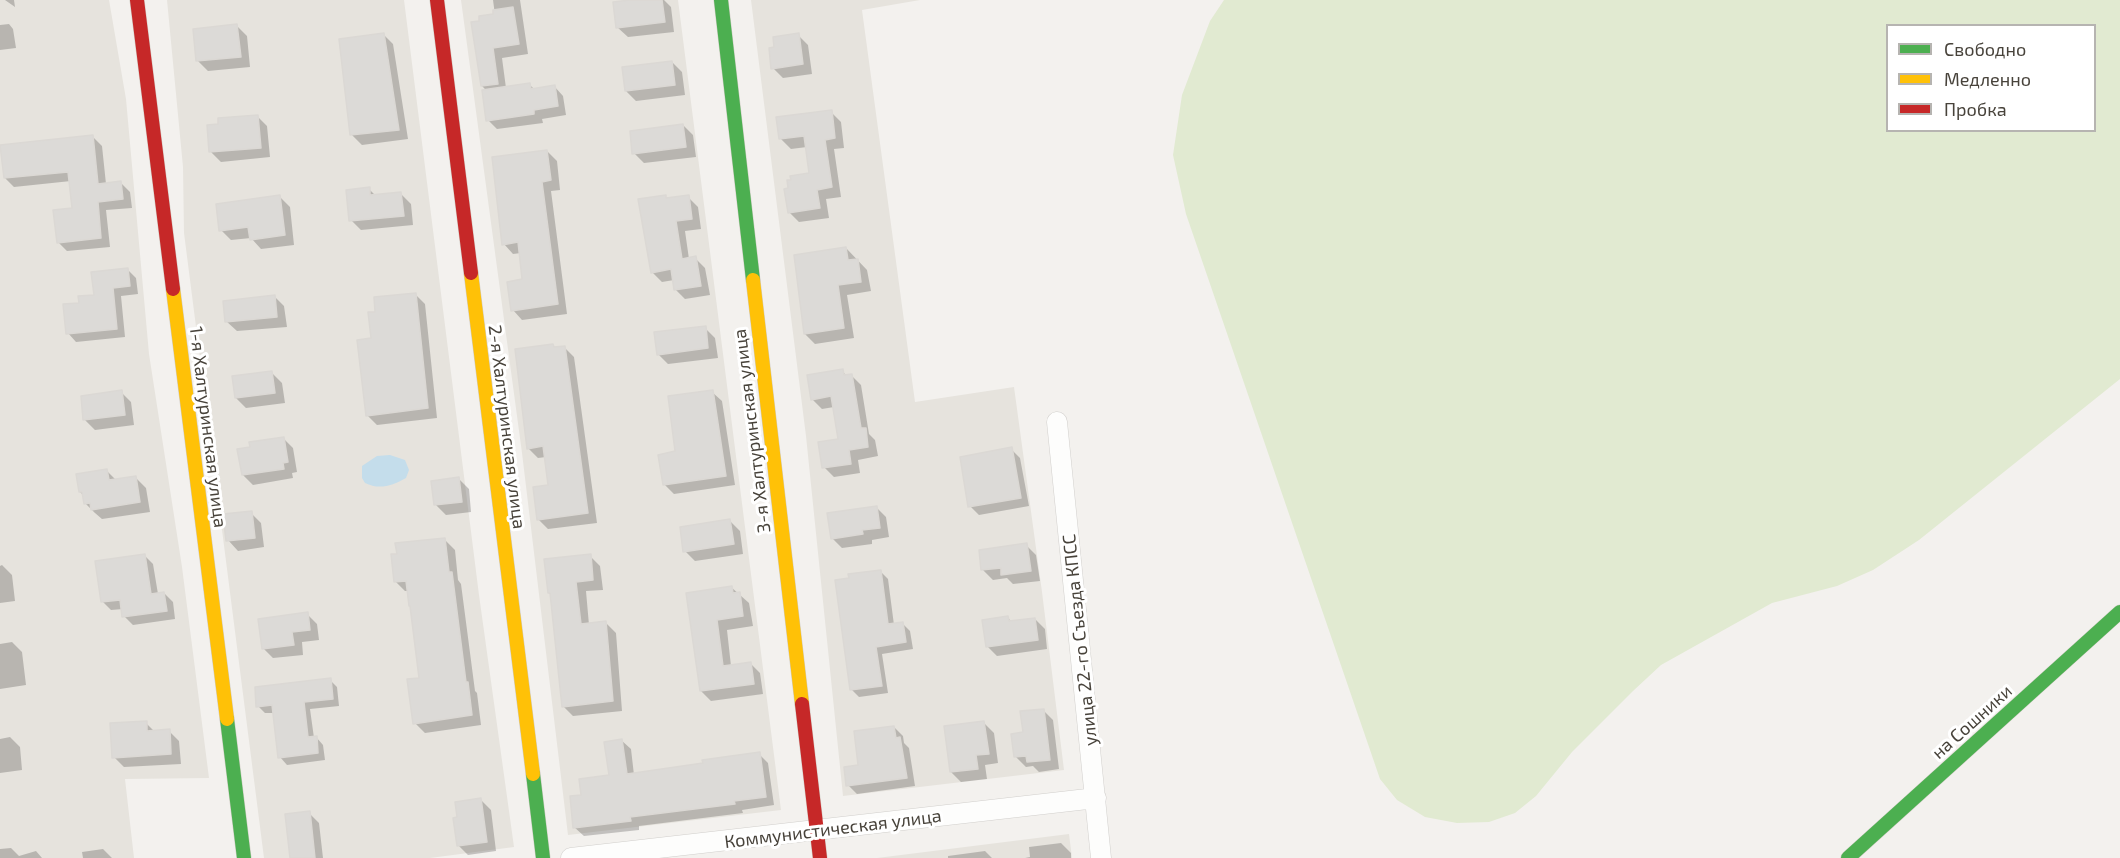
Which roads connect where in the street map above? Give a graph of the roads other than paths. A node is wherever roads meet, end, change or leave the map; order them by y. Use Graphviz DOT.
graph roads {
  1 [pos="137,0"];
  2 [pos="437,0"];
  3 [pos="721,0"];
  4 [pos="1057,422"];
  5 [pos="2120,612"];
  6 [pos="1096,798"];
  7 [pos="816,831"];
  8 [pos="244,858"];
  9 [pos="543,858"];
  10 [pos="571,858"];
  11 [pos="820,858"];
  12 [pos="1101,858"];
  13 [pos="1848,858"];
  1 -- 8 [label="street, 1-я Халтуринская улица"];
  2 -- 9 [label="street, 2-я Халтуринская улица"];
  3 -- 7 [label="street, 3-я Халтуринская улица"];
  4 -- 6 [label="street, улица 22-го Съезда КПСС"];
  5 -- 13 [label="street, на Сошники"];
  6 -- 7 [label="street, Коммунистическая улица"];
  6 -- 12 [label="street, улица 22-го Съезда КПСС"];
  7 -- 10 [label="street, Коммунистическая улица"];
  7 -- 11 [label="street, 3-я Халтуринская улица"];
}
